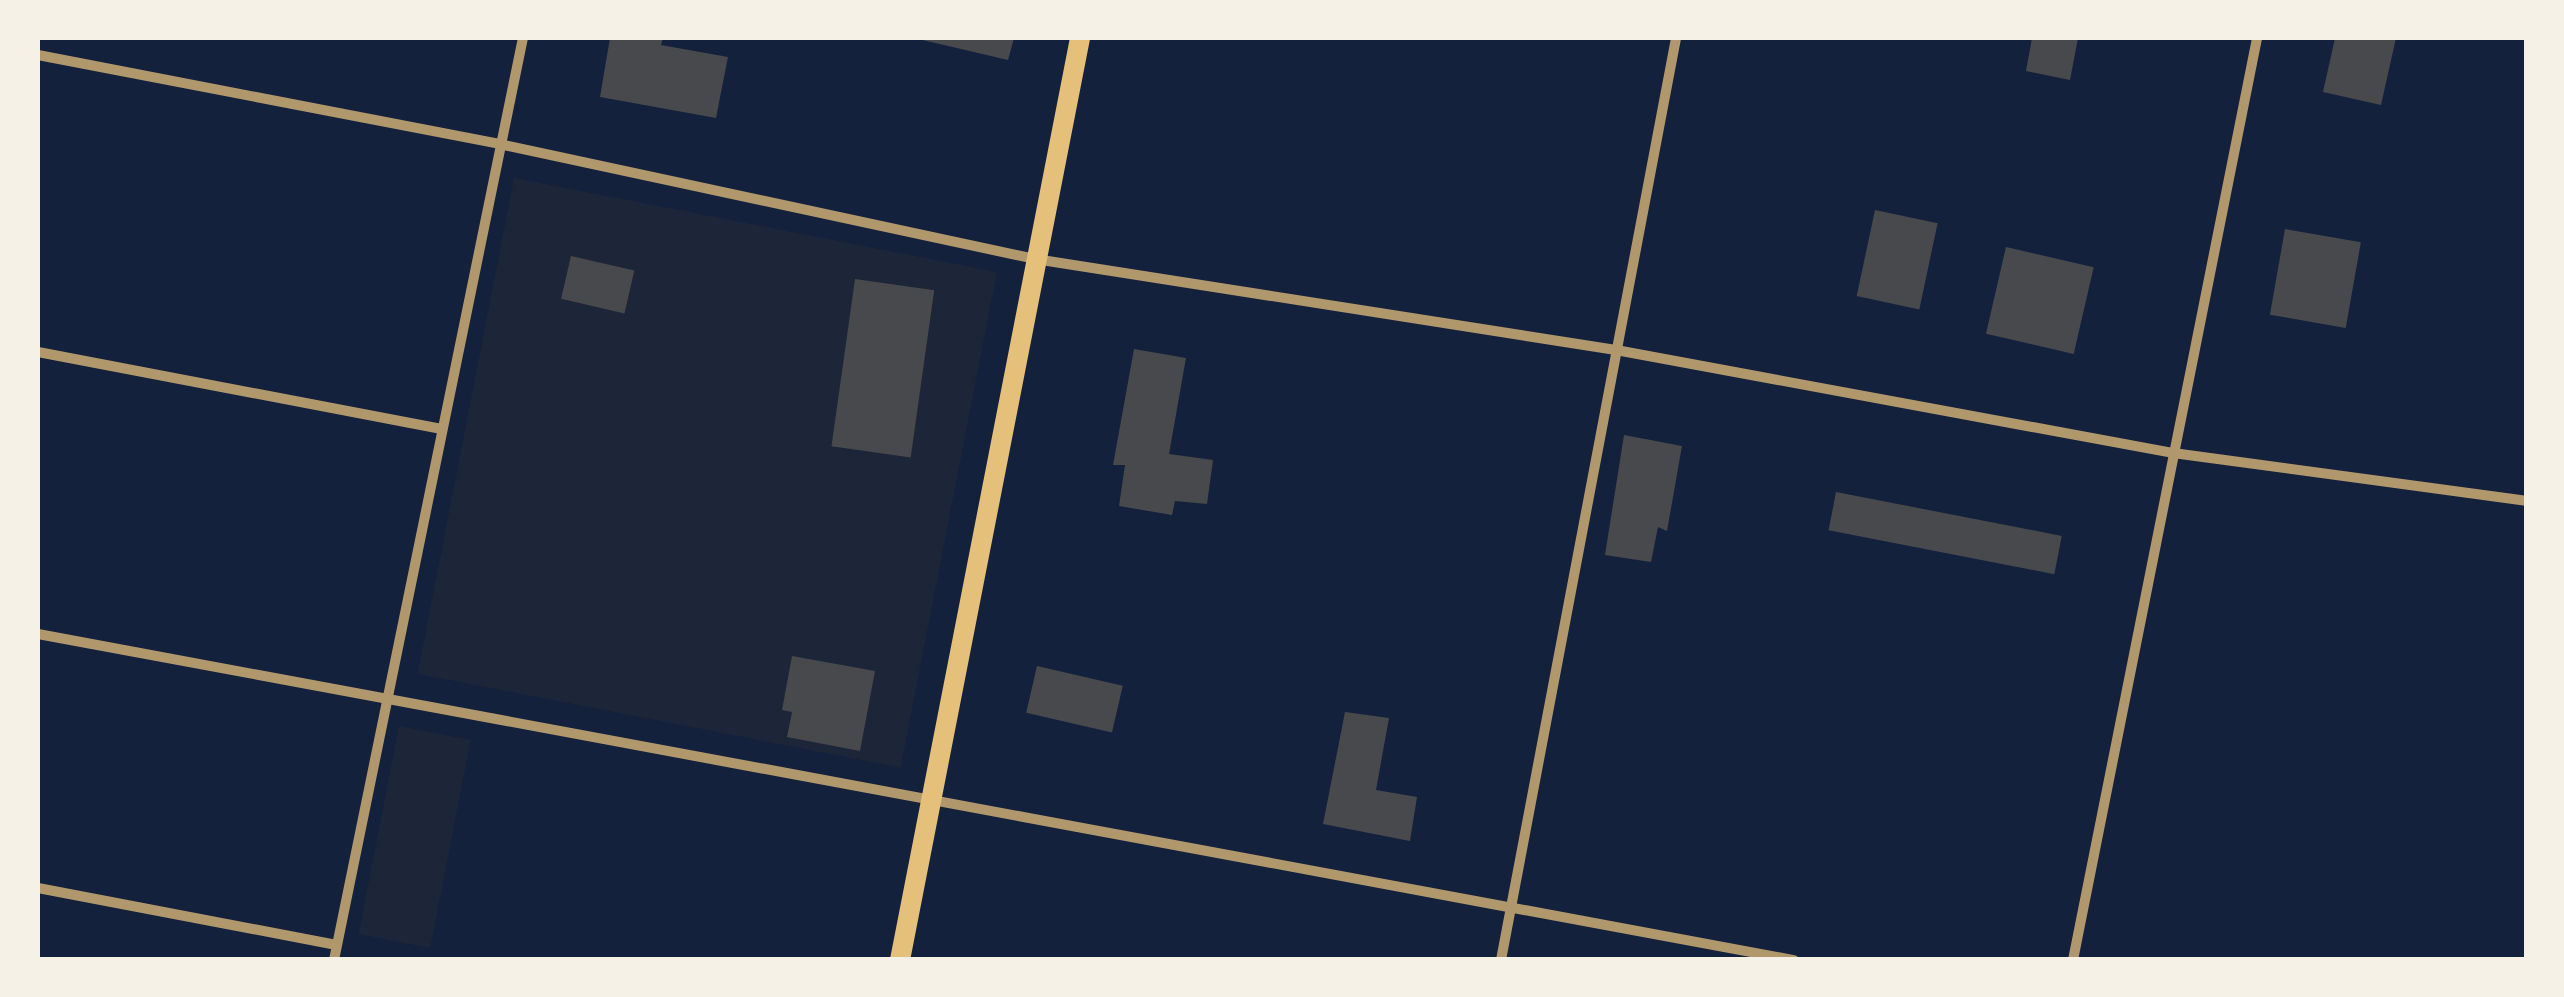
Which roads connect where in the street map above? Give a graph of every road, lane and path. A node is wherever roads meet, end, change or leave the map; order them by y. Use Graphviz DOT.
graph roads {
  1 [pos="522,38"];
  2 [pos="1080,38"];
  3 [pos="1676,38"];
  4 [pos="2257,38"];
  5 [pos="38,55"];
  6 [pos="500,144"];
  7 [pos="1035,259"];
  8 [pos="1616,350"];
  9 [pos="38,352"];
  10 [pos="442,429"];
  11 [pos="2173,453"];
  12 [pos="2526,502"];
  13 [pos="38,634"];
  14 [pos="390,697"];
  15 [pos="932,800"];
  16 [pos="38,888"];
  17 [pos="1510,909"];
  18 [pos="337,945"];
  19 [pos="334,960"];
  20 [pos="900,960"];
  21 [pos="1501,960"];
  22 [pos="1794,960"];
  23 [pos="2073,960"];
  1 -- 6 [label="street"];
  2 -- 7 [label="main road"];
  3 -- 8 [label="street"];
  4 -- 11 [label="street"];
  5 -- 6 [label="street"];
  6 -- 7 [label="street"];
  6 -- 10 [label="street"];
  7 -- 8 [label="street"];
  7 -- 15 [label="main road"];
  8 -- 11 [label="street"];
  8 -- 17 [label="street"];
  9 -- 10 [label="street"];
  10 -- 14 [label="street"];
  11 -- 12 [label="street"];
  11 -- 23 [label="street"];
  13 -- 14 [label="street"];
  14 -- 15 [label="street"];
  14 -- 18 [label="street"];
  15 -- 17 [label="street"];
  15 -- 20 [label="main road"];
  16 -- 18 [label="street"];
  17 -- 21 [label="street"];
  17 -- 22 [label="street"];
  18 -- 19 [label="street"];
}
